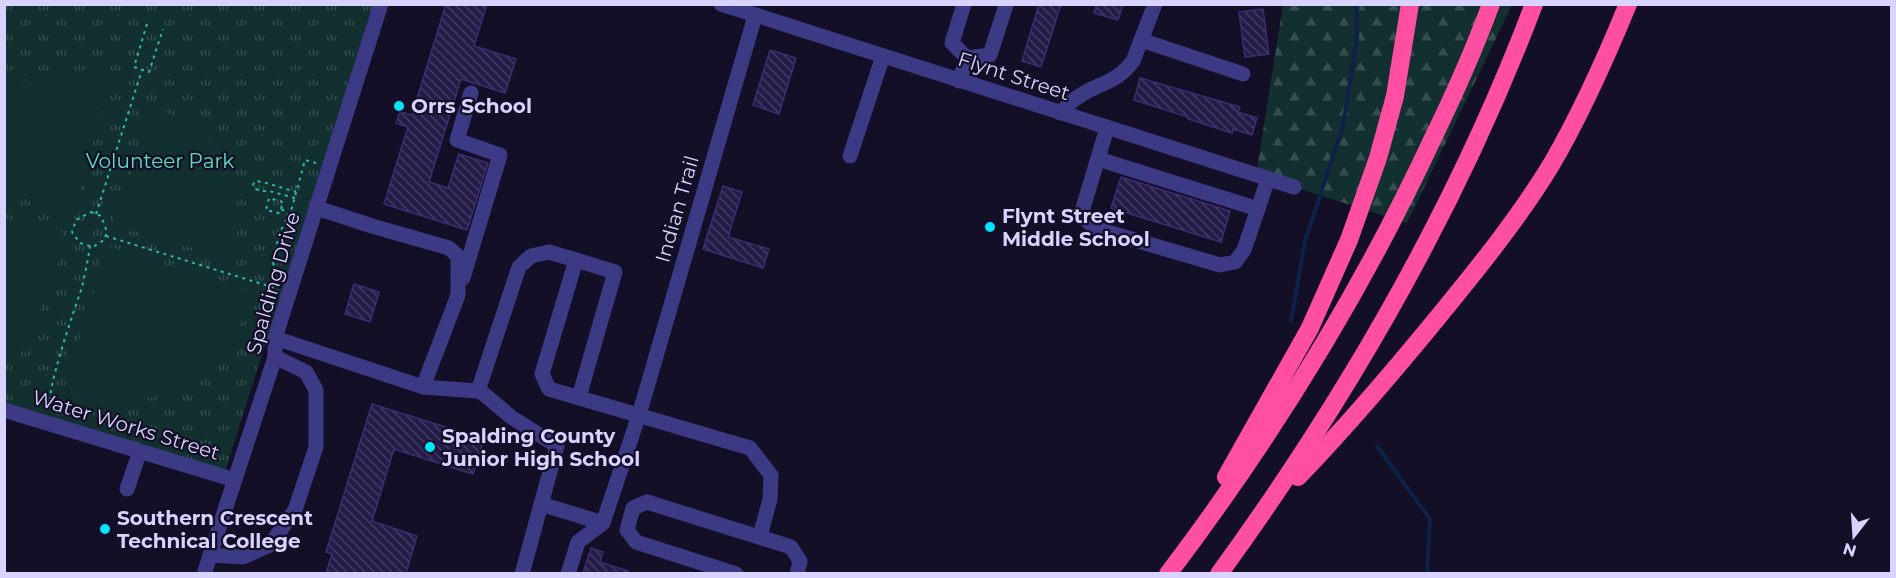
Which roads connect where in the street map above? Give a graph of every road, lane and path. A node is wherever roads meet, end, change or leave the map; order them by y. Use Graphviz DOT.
graph roads {
  1 [pos="381,4"];
  2 [pos="721,4"];
  3 [pos="964,4"];
  4 [pos="1155,4"];
  5 [pos="1410,4"];
  6 [pos="1491,4"];
  7 [pos="1534,4"];
  8 [pos="1628,4"];
  9 [pos="1006,5"];
  10 [pos="755,16"];
  11 [pos="147,24"];
  12 [pos="163,29"];
  13 [pos="1141,40"];
  14 [pos="883,56"];
  15 [pos="967,58"];
  16 [pos="142,70"];
  17 [pos="1243,74"];
  18 [pos="959,81"];
  19 [pos="471,93"];
  20 [pos="1060,113"];
  21 [pos="1107,128"];
  22 [pos="850,156"];
  23 [pos="1098,159"];
  24 [pos="330,167"];
  25 [pos="1268,179"];
  26 [pos="1293,187"];
  27 [pos="296,192"];
  28 [pos="276,193"];
  29 [pos="295,198"];
  30 [pos="275,199"];
  31 [pos="317,208"];
  32 [pos="281,209"];
  33 [pos="1258,209"];
  34 [pos="96,214"];
  35 [pos="289,217"];
  36 [pos="106,236"];
  37 [pos="90,246"];
  38 [pos="576,260"];
  39 [pos="272,288"];
  40 [pos="290,293"];
  41 [pos="458,295"];
  42 [pos="275,338"];
  43 [pos="274,357"];
  44 [pos="423,387"];
  45 [pos="478,391"];
  46 [pos="579,397"];
  47 [pos="4,410"];
  48 [pos="51,410"];
  49 [pos="639,415"];
  50 [pos="140,451"];
  51 [pos="235,480"];
  52 [pos="127,489"];
  53 [pos="541,504"];
  54 [pos="1265,510"];
  55 [pos="603,523"];
  56 [pos="760,536"];
  57 [pos="1193,540"];
  58 [pos="210,555"];
  59 [pos="204,573"];
  60 [pos="522,573"];
  61 [pos="568,573"];
  62 [pos="736,573"];
  63 [pos="797,573"];
  64 [pos="1168,573"];
  65 [pos="1219,573"];
  1 -- 24 [label="street, Spalding Drive"];
  2 -- 10 [label="street, Flynt Street"];
  3 -- 15 [label="street"];
  4 -- 13 [label="street"];
  5 -- 57 [label="highway"];
  6 -- 57 [label="highway"];
  7 -- 54 [label="highway"];
  8 -- 54 [label="highway"];
  9 -- 15 [label="street"];
  10 -- 14 [label="street, Flynt Street"];
  10 -- 49 [label="street, Indian Trail"];
  11 -- 16 [label="path"];
  12 -- 16 [label="path"];
  13 -- 17 [label="street"];
  13 -- 20 [label="street"];
  14 -- 18 [label="street, Flynt Street"];
  14 -- 22 [label="street"];
  15 -- 18 [label="street"];
  16 -- 34 [label="path"];
  18 -- 20 [label="street, Flynt Street"];
  19 -- 41 [label="street"];
  20 -- 21 [label="street, Flynt Street"];
  21 -- 23 [label="street"];
  21 -- 25 [label="street, Flynt Street"];
  23 -- 33 [label="street"];
  23 -- 33 [label="street"];
  24 -- 27 [label="path"];
  24 -- 31 [label="street, Spalding Drive"];
  25 -- 26 [label="street, Flynt Street"];
  25 -- 33 [label="street"];
  27 -- 28 [label="path"];
  27 -- 29 [label="path"];
  28 -- 29 [label="path"];
  28 -- 30 [label="path"];
  29 -- 35 [label="path"];
  30 -- 32 [label="path"];
  30 -- 32 [label="path"];
  31 -- 40 [label="street, Spalding Drive"];
  31 -- 41 [label="street"];
  32 -- 35 [label="path"];
  34 -- 36 [label="path"];
  34 -- 37 [label="path"];
  35 -- 39 [label="path"];
  36 -- 37 [label="path"];
  36 -- 39 [label="path"];
  37 -- 48 [label="path"];
  38 -- 45 [label="street"];
  38 -- 46 [label="street"];
  38 -- 46 [label="street"];
  39 -- 40 [label="path"];
  40 -- 42 [label="street, Spalding Drive"];
  41 -- 44 [label="street"];
  42 -- 43 [label="street, Spalding Drive"];
  42 -- 44 [label="street"];
  43 -- 51 [label="street, Spalding Drive"];
  43 -- 58 [label="street"];
  44 -- 45 [label="street"];
  45 -- 53 [label="street"];
  46 -- 49 [label="street"];
  47 -- 50 [label="street, Water Works Street"];
  49 -- 55 [label="street, Indian Trail"];
  49 -- 56 [label="street"];
  50 -- 51 [label="street, Water Works Street"];
  50 -- 52 [label="street"];
  51 -- 58 [label="street, Spalding Drive"];
  53 -- 55 [label="street"];
  53 -- 60 [label="street"];
  54 -- 65 [label="highway"];
  55 -- 61 [label="street"];
  56 -- 62 [label="street"];
  56 -- 63 [label="street"];
  57 -- 64 [label="highway"];
  58 -- 59 [label="street, Spalding Drive"];
}
